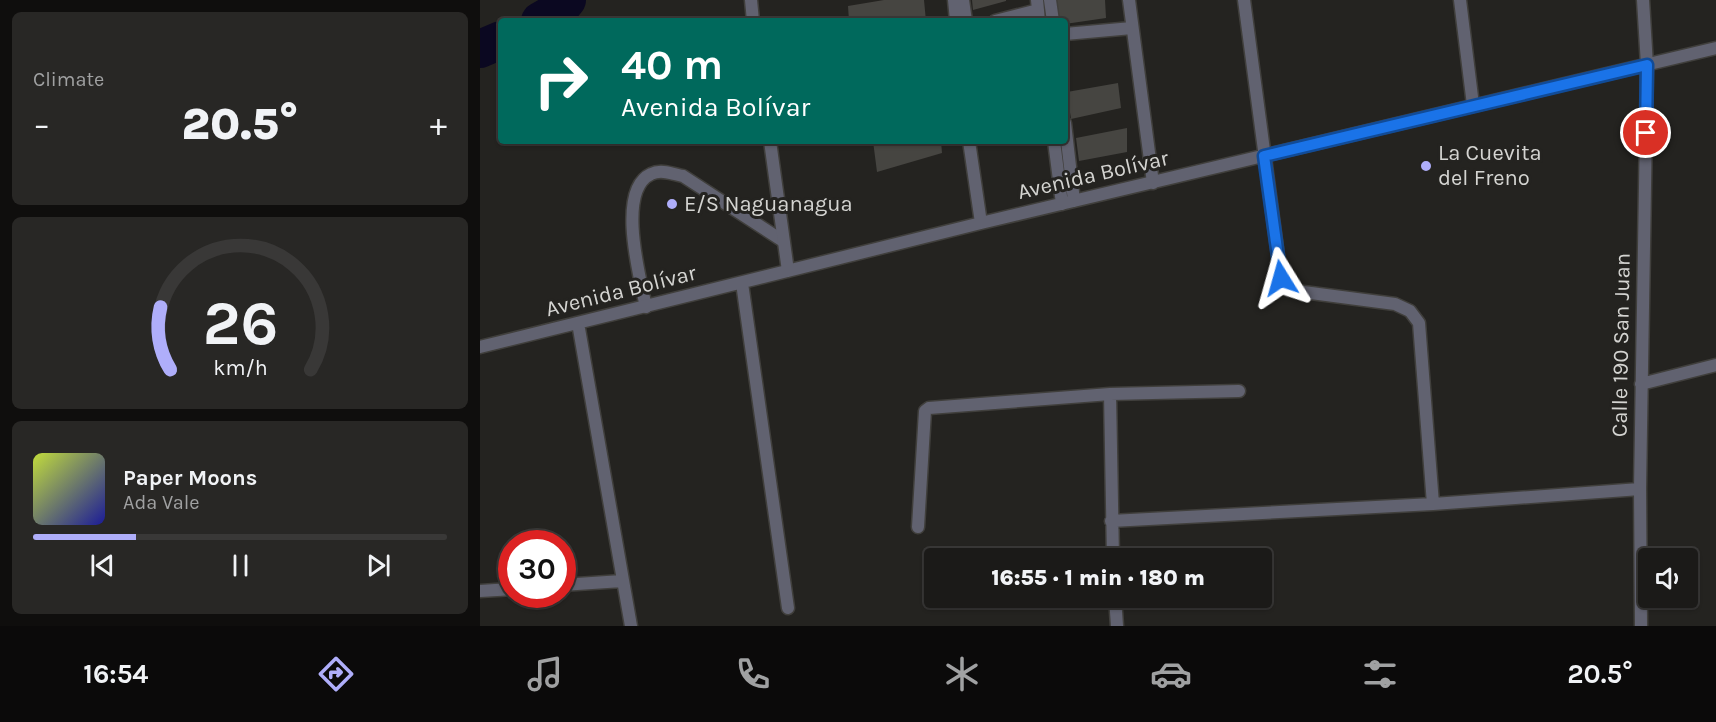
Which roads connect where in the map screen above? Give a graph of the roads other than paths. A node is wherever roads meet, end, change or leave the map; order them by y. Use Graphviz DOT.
graph roads {
  1 [pos="751,0"];
  2 [pos="954,0"];
  3 [pos="963,0"];
  4 [pos="1050,0"];
  5 [pos="1129,0"];
  6 [pos="1244,0"];
  7 [pos="1460,0"];
  8 [pos="1643,0"];
  9 [pos="1038,10"];
  10 [pos="753,18"];
  11 [pos="956,18"];
  12 [pos="966,18"];
  13 [pos="1007,18"];
  14 [pos="1053,18"];
  15 [pos="1132,28"];
  16 [pos="1068,34"];
  17 [pos="1716,48"];
  18 [pos="1647,65"];
  19 [pos="1473,105"];
  20 [pos="770,144"];
  21 [pos="969,144"];
  22 [pos="1055,144"];
  23 [pos="1066,144"];
  24 [pos="1264,156"];
  25 [pos="1153,183"];
  26 [pos="1068,203"];
  27 [pos="981,223"];
  28 [pos="783,241"];
  29 [pos="788,272"];
  30 [pos="742,283"];
  31 [pos="646,307"];
  32 [pos="578,323"];
  33 [pos="480,347"];
  34 [pos="1716,365"];
  35 [pos="1641,384"];
  36 [pos="1239,391"];
  37 [pos="1110,394"];
  38 [pos="1640,489"];
  39 [pos="1433,504"];
  40 [pos="1111,521"];
  41 [pos="918,527"];
  42 [pos="1112,548"];
  43 [pos="622,581"];
  44 [pos="576,584"];
  45 [pos="498,590"];
  46 [pos="480,591"];
  47 [pos="788,608"];
  48 [pos="1116,608"];
  49 [pos="631,626"];
  50 [pos="1117,626"];
  51 [pos="1641,626"];
  1 -- 10 [label="street"];
  2 -- 11 [label="street"];
  3 -- 12 [label="street"];
  4 -- 14 [label="street"];
  5 -- 15 [label="street"];
  6 -- 24 [label="street"];
  7 -- 19 [label="street"];
  8 -- 18 [label="street, Calle 190 San Juan"];
  9 -- 13 [label="street"];
  15 -- 16 [label="street"];
  15 -- 25 [label="street"];
  17 -- 18 [label="street, Avenida Bolívar"];
  18 -- 19 [label="street, Avenida Bolívar"];
  18 -- 35 [label="street, Calle 190 San Juan"];
  19 -- 24 [label="street, Avenida Bolívar"];
  20 -- 28 [label="street"];
  21 -- 27 [label="street"];
  22 -- 26 [label="street"];
  23 -- 26 [label="street"];
  24 -- 25 [label="street, Avenida Bolívar"];
  24 -- 39 [label="street"];
  25 -- 26 [label="street, Avenida Bolívar"];
  26 -- 27 [label="street, Avenida Bolívar"];
  27 -- 29 [label="street, Avenida Bolívar"];
  28 -- 29 [label="street"];
  28 -- 31 [label="street"];
  29 -- 30 [label="street, Avenida Bolívar"];
  30 -- 31 [label="street, Avenida Bolívar"];
  30 -- 47 [label="street"];
  31 -- 32 [label="street, Avenida Bolívar"];
  32 -- 33 [label="street, Avenida Bolívar"];
  32 -- 43 [label="street"];
  34 -- 35 [label="street"];
  35 -- 38 [label="street, Calle 190 San Juan"];
  36 -- 37 [label="street"];
  37 -- 40 [label="street"];
  37 -- 41 [label="street"];
  38 -- 39 [label="street"];
  38 -- 51 [label="street, Calle 190 San Juan"];
  39 -- 40 [label="street"];
  40 -- 42 [label="street"];
  43 -- 44 [label="street"];
  43 -- 49 [label="street"];
  45 -- 46 [label="street"];
  48 -- 50 [label="street"];
}
